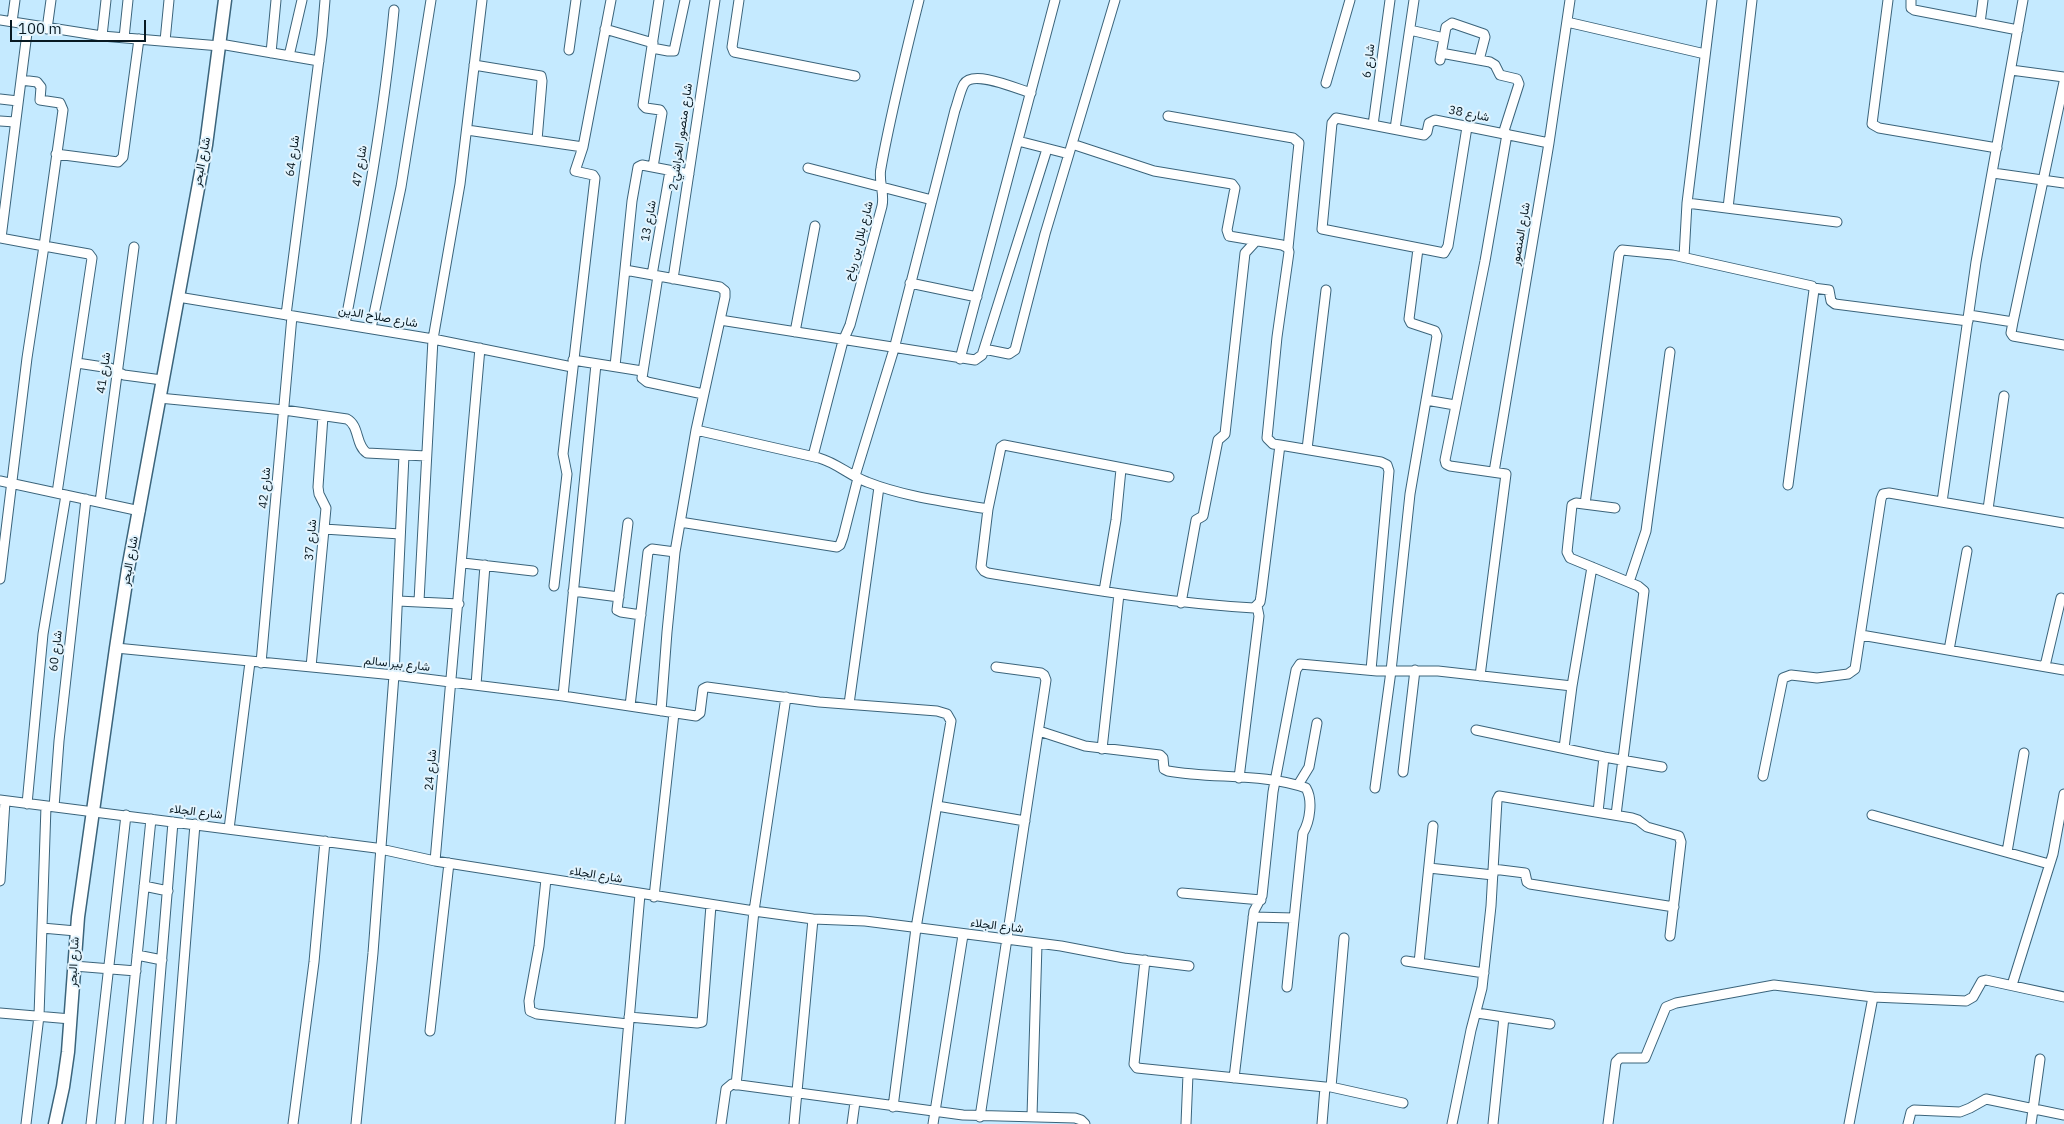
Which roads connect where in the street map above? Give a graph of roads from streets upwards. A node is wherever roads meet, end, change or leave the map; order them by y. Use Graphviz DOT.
graph roads {
  1 [pos="15,0"];
  2 [pos="51,0"];
  3 [pos="106,0"];
  4 [pos="128,0"];
  5 [pos="169,0"];
  6 [pos="224,0"];
  7 [pos="276,0"];
  8 [pos="302,0"];
  9 [pos="325,0"];
  10 [pos="431,0"];
  11 [pos="482,0"];
  12 [pos="576,0"];
  13 [pos="611,0"];
  14 [pos="659,0"];
  15 [pos="685,0"];
  16 [pos="715,0"];
  17 [pos="739,0"];
  18 [pos="919,0"];
  19 [pos="1055,0"];
  20 [pos="1115,0"];
  21 [pos="1350,0"];
  22 [pos="1390,0"];
  23 [pos="1414,0"];
  24 [pos="1570,0"];
  25 [pos="1712,0"];
  26 [pos="1752,0"];
  27 [pos="1888,0"];
  28 [pos="1911,0"];
  29 [pos="1983,0"];
  30 [pos="2023,0"];
  31 [pos="394,10"];
  32 [pos="0,20"];
  33 [pos="12,22"];
  34 [pos="1567,22"];
  35 [pos="1980,23"];
  36 [pos="28,25"];
  37 [pos="47,28"];
  38 [pos="605,29"];
  39 [pos="1410,30"];
  40 [pos="2018,30"];
  41 [pos="102,36"];
  42 [pos="124,38"];
  43 [pos="1444,38"];
  44 [pos="139,39"];
  45 [pos="165,42"];
  46 [pos="220,45"];
  47 [pos="652,46"];
  48 [pos="569,50"];
  49 [pos="270,53"];
  50 [pos="1704,54"];
  51 [pos="289,56"];
  52 [pos="1479,60"];
  53 [pos="319,61"];
  54 [pos="474,65"];
  55 [pos="2011,70"];
  56 [pos="855,76"];
  57 [pos="2064,77"];
  58 [pos="21,80"];
  59 [pos="2064,82"];
  60 [pos="1326,83"];
  61 [pos="1031,93"];
  62 [pos="0,99"];
  63 [pos="18,101"];
  64 [pos="1168,116"];
  65 [pos="0,121"];
  66 [pos="16,122"];
  67 [pos="1373,125"];
  68 [pos="1468,127"];
  69 [pos="1395,129"];
  70 [pos="467,130"];
  71 [pos="1505,134"];
  72 [pos="537,140"];
  73 [pos="1018,141"];
  74 [pos="1549,143"];
  75 [pos="1072,144"];
  76 [pos="583,147"];
  77 [pos="1997,148"];
  78 [pos="1047,149"];
  79 [pos="56,154"];
  80 [pos="1069,154"];
  81 [pos="653,167"];
  82 [pos="808,168"];
  83 [pos="670,171"];
  84 [pos="1993,173"];
  85 [pos="689,174"];
  86 [pos="2043,180"];
  87 [pos="2064,182"];
  88 [pos="881,186"];
  89 [pos="932,200"];
  90 [pos="1687,203"];
  91 [pos="1728,208"];
  92 [pos="1838,222"];
  93 [pos="815,226"];
  94 [pos="0,238"];
  95 [pos="1256,241"];
  96 [pos="44,246"];
  97 [pos="134,247"];
  98 [pos="1288,248"];
  99 [pos="1418,249"];
  100 [pos="1684,257"];
  101 [pos="625,270"];
  102 [pos="655,275"];
  103 [pos="673,279"];
  104 [pos="910,283"];
  105 [pos="1813,288"];
  106 [pos="1326,290"];
  107 [pos="178,297"];
  108 [pos="977,297"];
  109 [pos="289,315"];
  110 [pos="1968,318"];
  111 [pos="720,320"];
  112 [pos="2012,322"];
  113 [pos="345,324"];
  114 [pos="372,328"];
  115 [pos="795,332"];
  116 [pos="433,339"];
  117 [pos="843,340"];
  118 [pos="2064,345"];
  119 [pos="480,348"];
  120 [pos="894,349"];
  121 [pos="984,349"];
  122 [pos="1670,352"];
  123 [pos="960,360"];
  124 [pos="77,363"];
  125 [pos="573,364"];
  126 [pos="596,364"];
  127 [pos="615,366"];
  128 [pos="642,371"];
  129 [pos="117,372"];
  130 [pos="162,380"];
  131 [pos="703,394"];
  132 [pos="2004,396"];
  133 [pos="159,398"];
  134 [pos="1426,400"];
  135 [pos="1455,405"];
  136 [pos="284,410"];
  137 [pos="323,416"];
  138 [pos="696,430"];
  139 [pos="1280,445"];
  140 [pos="1307,449"];
  141 [pos="404,455"];
  142 [pos="426,456"];
  143 [pos="813,456"];
  144 [pos="1121,469"];
  145 [pos="1494,472"];
  146 [pos="1169,476"];
  147 [pos="856,477"];
  148 [pos="0,481"];
  149 [pos="13,483"];
  150 [pos="1788,485"];
  151 [pos="879,487"];
  152 [pos="62,494"];
  153 [pos="86,499"];
  154 [pos="100,502"];
  155 [pos="1942,502"];
  156 [pos="1585,504"];
  157 [pos="1615,508"];
  158 [pos="988,509"];
  159 [pos="1988,509"];
  160 [pos="140,511"];
  161 [pos="628,522"];
  162 [pos="680,522"];
  163 [pos="2064,523"];
  164 [pos="324,530"];
  165 [pos="400,534"];
  166 [pos="1967,551"];
  167 [pos="675,552"];
  168 [pos="463,563"];
  169 [pos="485,565"];
  170 [pos="1592,567"];
  171 [pos="534,571"];
  172 [pos="0,579"];
  173 [pos="1629,582"];
  174 [pos="554,586"];
  175 [pos="573,591"];
  176 [pos="1104,591"];
  177 [pos="1119,594"];
  178 [pos="619,597"];
  179 [pos="2061,598"];
  180 [pos="398,601"];
  181 [pos="419,602"];
  182 [pos="1181,603"];
  183 [pos="459,604"];
  184 [pos="1258,606"];
  185 [pos="641,615"];
  186 [pos="1861,634"];
  187 [pos="116,648"];
  188 [pos="1949,650"];
  189 [pos="250,662"];
  190 [pos="261,663"];
  191 [pos="2045,666"];
  192 [pos="311,667"];
  193 [pos="996,667"];
  194 [pos="1371,670"];
  195 [pos="1415,670"];
  196 [pos="2064,670"];
  197 [pos="1391,671"];
  198 [pos="394,675"];
  199 [pos="1480,676"];
  200 [pos="452,682"];
  201 [pos="476,685"];
  202 [pos="1572,686"];
  203 [pos="563,696"];
  204 [pos="786,697"];
  205 [pos="849,704"];
  206 [pos="630,706"];
  207 [pos="662,711"];
  208 [pos="674,713"];
  209 [pos="1317,723"];
  210 [pos="1476,730"];
  211 [pos="1039,731"];
  212 [pos="1564,748"];
  213 [pos="1102,749"];
  214 [pos="2024,753"];
  215 [pos="1604,757"];
  216 [pos="1622,760"];
  217 [pos="1662,767"];
  218 [pos="1403,772"];
  219 [pos="1762,776"];
  220 [pos="1239,778"];
  221 [pos="1275,781"];
  222 [pos="1298,785"];
  223 [pos="1375,788"];
  224 [pos="2064,794"];
  225 [pos="3,801"];
  226 [pos="28,804"];
  227 [pos="50,806"];
  228 [pos="937,806"];
  229 [pos="94,811"];
  230 [pos="1598,812"];
  231 [pos="126,815"];
  232 [pos="1616,815"];
  233 [pos="1872,815"];
  234 [pos="151,819"];
  235 [pos="1025,821"];
  236 [pos="173,822"];
  237 [pos="195,824"];
  238 [pos="1433,826"];
  239 [pos="229,829"];
  240 [pos="326,841"];
  241 [pos="381,849"];
  242 [pos="2007,852"];
  243 [pos="435,861"];
  244 [pos="449,863"];
  245 [pos="2049,864"];
  246 [pos="1429,868"];
  247 [pos="1493,872"];
  248 [pos="546,879"];
  249 [pos="0,881"];
  250 [pos="144,886"];
  251 [pos="168,891"];
  252 [pos="1182,893"];
  253 [pos="640,894"];
  254 [pos="654,897"];
  255 [pos="1261,900"];
  256 [pos="711,905"];
  257 [pos="1674,907"];
  258 [pos="754,911"];
  259 [pos="1253,917"];
  260 [pos="1294,918"];
  261 [pos="813,919"];
  262 [pos="42,928"];
  263 [pos="916,928"];
  264 [pos="76,931"];
  265 [pos="963,935"];
  266 [pos="1670,936"];
  267 [pos="1344,938"];
  268 [pos="1006,940"];
  269 [pos="1038,944"];
  270 [pos="137,955"];
  271 [pos="162,960"];
  272 [pos="1144,960"];
  273 [pos="1406,961"];
  274 [pos="1419,963"];
  275 [pos="74,966"];
  276 [pos="1189,966"];
  277 [pos="107,969"];
  278 [pos="136,971"];
  279 [pos="1484,973"];
  280 [pos="2012,985"];
  281 [pos="1287,987"];
  282 [pos="1873,997"];
  283 [pos="2064,997"];
  284 [pos="0,1013"];
  285 [pos="1477,1013"];
  286 [pos="39,1016"];
  287 [pos="1504,1016"];
  288 [pos="71,1019"];
  289 [pos="629,1020"];
  290 [pos="1550,1024"];
  291 [pos="430,1031"];
  292 [pos="2040,1059"];
  293 [pos="1188,1074"];
  294 [pos="1234,1078"];
  295 [pos="736,1084"];
  296 [pos="1328,1087"];
  297 [pos="797,1093"];
  298 [pos="855,1102"];
  299 [pos="1403,1103"];
  300 [pos="892,1107"];
  301 [pos="2034,1110"];
  302 [pos="934,1112"];
  303 [pos="2064,1115"];
  304 [pos="1032,1116"];
  305 [pos="980,1117"];
  306 [pos="963,1120"];
  307 [pos="1052,1121"];
  308 [pos="26,1124"];
  309 [pos="55,1124"];
  310 [pos="91,1124"];
  311 [pos="120,1124"];
  312 [pos="148,1124"];
  313 [pos="171,1124"];
  314 [pos="293,1124"];
  315 [pos="356,1124"];
  316 [pos="620,1124"];
  317 [pos="721,1124"];
  318 [pos="794,1124"];
  319 [pos="852,1124"];
  320 [pos="933,1124"];
  321 [pos="1085,1124"];
  322 [pos="1186,1124"];
  323 [pos="1322,1124"];
  324 [pos="1452,1124"];
  325 [pos="1493,1124"];
  326 [pos="1608,1124"];
  327 [pos="1849,1124"];
  328 [pos="1908,1124"];
  329 [pos="2032,1124"];
  1 -- 33 [label="street"];
  2 -- 37 [label="street"];
  3 -- 41 [label="street"];
  4 -- 42 [label="street"];
  5 -- 45 [label="street"];
  6 -- 46 [label="street, شارع البحر"];
  7 -- 49 [label="street"];
  8 -- 51 [label="street"];
  9 -- 53 [label="street, شارع 64"];
  10 -- 114 [label="street"];
  11 -- 54 [label="street"];
  12 -- 48 [label="street"];
  13 -- 38 [label="street"];
  14 -- 47 [label="street"];
  15 -- 47 [label="street"];
  16 -- 85 [label="street, شارع منصور الخراشي 2"];
  17 -- 56 [label="street"];
  18 -- 88 [label="street, شارع بلال بن رباح"];
  19 -- 61 [label="street"];
  20 -- 75 [label="street"];
  21 -- 60 [label="street"];
  22 -- 67 [label="street, شارع 6"];
  23 -- 39 [label="street"];
  24 -- 34 [label="street, شارع المنصور"];
  25 -- 50 [label="street"];
  26 -- 91 [label="street"];
  27 -- 77 [label="street"];
  28 -- 35 [label="street"];
  29 -- 35 [label="street"];
  30 -- 40 [label="street"];
  31 -- 113 [label="street, شارع 47"];
  32 -- 33 [label="street"];
  33 -- 36 [label="street"];
  34 -- 50 [label="street"];
  34 -- 74 [label="street, شارع المنصور"];
  35 -- 40 [label="street"];
  36 -- 37 [label="street"];
  36 -- 58 [label="street"];
  37 -- 41 [label="street"];
  38 -- 47 [label="street"];
  38 -- 76 [label="street"];
  39 -- 43 [label="street"];
  39 -- 69 [label="street"];
  40 -- 55 [label="street"];
  41 -- 42 [label="street"];
  42 -- 44 [label="street"];
  43 -- 52 [label="street"];
  43 -- 52 [label="street"];
  44 -- 45 [label="street"];
  44 -- 79 [label="street"];
  45 -- 46 [label="street"];
  46 -- 49 [label="street"];
  46 -- 107 [label="street, شارع البحر"];
  47 -- 81 [label="street"];
  49 -- 51 [label="street"];
  50 -- 90 [label="street"];
  51 -- 53 [label="street"];
  52 -- 71 [label="street"];
  53 -- 109 [label="street, شارع 64"];
  54 -- 70 [label="street"];
  54 -- 72 [label="street"];
  55 -- 57 [label="street"];
  55 -- 77 [label="street"];
  58 -- 63 [label="street"];
  58 -- 79 [label="street"];
  59 -- 86 [label="street"];
  61 -- 73 [label="street"];
  61 -- 89 [label="street"];
  62 -- 63 [label="street"];
  63 -- 66 [label="street"];
  64 -- 98 [label="street"];
  65 -- 66 [label="street"];
  66 -- 94 [label="street"];
  67 -- 69 [label="street, شارع 38"];
  67 -- 99 [label="street, شارع 38"];
  68 -- 69 [label="street, شارع 38"];
  68 -- 71 [label="street, شارع 38"];
  68 -- 99 [label="street"];
  70 -- 72 [label="street"];
  70 -- 116 [label="street"];
  71 -- 74 [label="street, شارع 38"];
  71 -- 135 [label="street"];
  72 -- 76 [label="street"];
  73 -- 78 [label="street"];
  73 -- 108 [label="street"];
  74 -- 145 [label="street, شارع المنصور"];
  75 -- 80 [label="street"];
  75 -- 95 [label="street"];
  76 -- 125 [label="street"];
  77 -- 84 [label="street"];
  78 -- 80 [label="street"];
  78 -- 121 [label="street"];
  79 -- 96 [label="street"];
  80 -- 121 [label="street"];
  81 -- 83 [label="street"];
  81 -- 101 [label="street"];
  82 -- 88 [label="street"];
  83 -- 85 [label="street"];
  83 -- 102 [label="street, شارع 13"];
  84 -- 86 [label="street"];
  84 -- 110 [label="street"];
  85 -- 103 [label="street, شارع منصور الخراشي 2"];
  86 -- 87 [label="street"];
  86 -- 112 [label="street"];
  88 -- 89 [label="street"];
  88 -- 117 [label="street, شارع بلال بن رباح"];
  89 -- 104 [label="street"];
  90 -- 91 [label="street"];
  90 -- 100 [label="street"];
  91 -- 92 [label="street"];
  93 -- 115 [label="street"];
  94 -- 96 [label="street"];
  95 -- 98 [label="street"];
  95 -- 182 [label="street"];
  96 -- 124 [label="street"];
  96 -- 149 [label="street"];
  97 -- 129 [label="street, شارع 41"];
  98 -- 139 [label="street"];
  99 -- 134 [label="street"];
  100 -- 105 [label="street"];
  100 -- 156 [label="street"];
  101 -- 102 [label="street"];
  101 -- 127 [label="street"];
  102 -- 103 [label="street"];
  102 -- 128 [label="street, شارع 13"];
  103 -- 111 [label="street"];
  104 -- 108 [label="street"];
  104 -- 120 [label="street"];
  105 -- 110 [label="street"];
  105 -- 150 [label="street"];
  106 -- 140 [label="street"];
  107 -- 109 [label="street, شارع صلاح الدين"];
  107 -- 130 [label="street, شارع البحر"];
  108 -- 123 [label="street"];
  109 -- 113 [label="street, شارع صلاح الدين"];
  109 -- 136 [label="street, شارع 42"];
  110 -- 112 [label="street"];
  110 -- 155 [label="street"];
  111 -- 115 [label="street"];
  111 -- 131 [label="street"];
  112 -- 118 [label="street"];
  113 -- 114 [label="street, شارع صلاح الدين"];
  114 -- 116 [label="street, شارع صلاح الدين"];
  115 -- 117 [label="street"];
  116 -- 119 [label="street, شارع صلاح الدين"];
  116 -- 142 [label="street"];
  117 -- 120 [label="street"];
  117 -- 143 [label="street, شارع بلال بن رباح"];
  119 -- 125 [label="street, شارع صلاح الدين"];
  119 -- 168 [label="street, شارع 24"];
  120 -- 123 [label="street"];
  120 -- 147 [label="street"];
  121 -- 123 [label="street"];
  122 -- 173 [label="street"];
  124 -- 129 [label="street"];
  124 -- 152 [label="street"];
  125 -- 126 [label="street, شارع صلاح الدين"];
  125 -- 174 [label="street"];
  126 -- 127 [label="street, شارع صلاح الدين"];
  126 -- 175 [label="street"];
  127 -- 128 [label="street, شارع صلاح الدين"];
  128 -- 131 [label="street"];
  129 -- 130 [label="street"];
  129 -- 154 [label="street, شارع 41"];
  130 -- 133 [label="street, شارع البحر"];
  131 -- 138 [label="street"];
  132 -- 159 [label="street"];
  133 -- 136 [label="street"];
  133 -- 160 [label="street, شارع البحر"];
  134 -- 135 [label="street"];
  134 -- 197 [label="street"];
  135 -- 145 [label="street"];
  136 -- 137 [label="street"];
  136 -- 190 [label="street, شارع 42"];
  137 -- 141 [label="street"];
  137 -- 164 [label="street, شارع 37"];
  138 -- 143 [label="street"];
  138 -- 162 [label="street"];
  139 -- 140 [label="street"];
  139 -- 184 [label="street"];
  140 -- 194 [label="street"];
  141 -- 142 [label="street"];
  141 -- 165 [label="street"];
  142 -- 181 [label="street"];
  143 -- 147 [label="street"];
  144 -- 146 [label="street"];
  144 -- 158 [label="street"];
  144 -- 176 [label="street"];
  145 -- 199 [label="street"];
  147 -- 151 [label="street"];
  147 -- 162 [label="street"];
  148 -- 149 [label="street"];
  149 -- 152 [label="street"];
  149 -- 172 [label="street"];
  151 -- 158 [label="street"];
  151 -- 205 [label="street"];
  152 -- 153 [label="street"];
  152 -- 226 [label="street"];
  153 -- 154 [label="street"];
  153 -- 227 [label="street, شارع 60"];
  154 -- 160 [label="street"];
  155 -- 159 [label="street"];
  155 -- 186 [label="street"];
  156 -- 157 [label="street"];
  156 -- 170 [label="street"];
  158 -- 176 [label="street"];
  159 -- 163 [label="street"];
  160 -- 187 [label="street, شارع البحر"];
  161 -- 178 [label="street"];
  162 -- 167 [label="street"];
  164 -- 165 [label="street"];
  164 -- 192 [label="street, شارع 37"];
  165 -- 180 [label="street"];
  166 -- 188 [label="street"];
  167 -- 185 [label="street"];
  167 -- 207 [label="street"];
  168 -- 169 [label="street"];
  168 -- 183 [label="street, شارع 24"];
  169 -- 171 [label="street"];
  169 -- 201 [label="street"];
  170 -- 173 [label="street"];
  170 -- 202 [label="street"];
  173 -- 216 [label="street"];
  175 -- 178 [label="street"];
  175 -- 203 [label="street"];
  176 -- 177 [label="street"];
  177 -- 182 [label="street"];
  177 -- 213 [label="street"];
  178 -- 185 [label="street"];
  179 -- 191 [label="street"];
  180 -- 181 [label="street"];
  180 -- 198 [label="street"];
  181 -- 183 [label="street"];
  182 -- 184 [label="street"];
  183 -- 200 [label="street, شارع 24"];
  184 -- 220 [label="street"];
  185 -- 206 [label="street"];
  186 -- 188 [label="street"];
  186 -- 219 [label="street"];
  187 -- 189 [label="street, شارع بير سالم"];
  187 -- 229 [label="street, شارع البحر"];
  188 -- 191 [label="street"];
  189 -- 190 [label="street, شارع بير سالم"];
  189 -- 239 [label="street"];
  190 -- 192 [label="street, شارع بير سالم"];
  191 -- 196 [label="street"];
  192 -- 198 [label="street, شارع بير سالم"];
  193 -- 211 [label="street"];
  194 -- 197 [label="street"];
  194 -- 221 [label="street"];
  195 -- 197 [label="street"];
  195 -- 199 [label="street"];
  195 -- 218 [label="street"];
  197 -- 223 [label="street"];
  198 -- 200 [label="street, شارع بير سالم"];
  198 -- 241 [label="street"];
  199 -- 202 [label="street"];
  200 -- 201 [label="street, شارع بير سالم"];
  200 -- 243 [label="street, شارع 24"];
  201 -- 203 [label="street, شارع بير سالم"];
  202 -- 212 [label="street"];
  203 -- 206 [label="street, شارع بير سالم"];
  204 -- 205 [label="street"];
  204 -- 208 [label="street, شارع بير سالم"];
  204 -- 258 [label="street"];
  205 -- 228 [label="street"];
  206 -- 207 [label="street, شارع بير سالم"];
  207 -- 208 [label="street, شارع بير سالم"];
  208 -- 254 [label="street"];
  209 -- 222 [label="street"];
  210 -- 212 [label="street"];
  211 -- 213 [label="street"];
  211 -- 235 [label="street"];
  212 -- 215 [label="street"];
  213 -- 220 [label="street"];
  214 -- 242 [label="street"];
  215 -- 216 [label="street"];
  215 -- 230 [label="street"];
  216 -- 217 [label="street"];
  216 -- 232 [label="street"];
  220 -- 221 [label="street"];
  221 -- 222 [label="street"];
  221 -- 255 [label="street"];
  222 -- 260 [label="street"];
  224 -- 245 [label="street"];
  225 -- 226 [label="street, شارع الجلاء"];
  225 -- 249 [label="street"];
  226 -- 227 [label="street, شارع الجلاء"];
  227 -- 229 [label="street, شارع الجلاء"];
  227 -- 262 [label="street, شارع 60"];
  228 -- 235 [label="street"];
  228 -- 263 [label="street"];
  229 -- 231 [label="street, شارع الجلاء"];
  229 -- 264 [label="street, شارع البحر"];
  230 -- 232 [label="street"];
  230 -- 247 [label="street"];
  231 -- 234 [label="street, شارع الجلاء"];
  231 -- 277 [label="street"];
  232 -- 257 [label="street"];
  233 -- 242 [label="street"];
  234 -- 236 [label="street, شارع الجلاء"];
  234 -- 250 [label="street"];
  235 -- 268 [label="street"];
  236 -- 237 [label="street, شارع الجلاء"];
  236 -- 251 [label="street"];
  237 -- 239 [label="street, شارع الجلاء"];
  237 -- 313 [label="street"];
  238 -- 246 [label="street"];
  239 -- 240 [label="street, شارع الجلاء"];
  240 -- 241 [label="street, شارع الجلاء"];
  240 -- 314 [label="street"];
  241 -- 243 [label="street, شارع الجلاء"];
  241 -- 315 [label="street"];
  242 -- 245 [label="street"];
  243 -- 244 [label="street, شارع الجلاء"];
  244 -- 248 [label="street, شارع الجلاء"];
  244 -- 291 [label="street"];
  245 -- 280 [label="street"];
  246 -- 247 [label="street"];
  246 -- 274 [label="street"];
  247 -- 257 [label="street"];
  247 -- 279 [label="street"];
  248 -- 253 [label="street, شارع الجلاء"];
  248 -- 289 [label="street"];
  250 -- 251 [label="street"];
  250 -- 270 [label="street"];
  251 -- 271 [label="street"];
  252 -- 255 [label="street"];
  253 -- 254 [label="street, شارع الجلاء"];
  253 -- 289 [label="street"];
  254 -- 256 [label="street, شارع الجلاء"];
  255 -- 259 [label="street"];
  256 -- 258 [label="street, شارع الجلاء"];
  256 -- 289 [label="street"];
  257 -- 266 [label="street"];
  258 -- 261 [label="street, شارع الجلاء"];
  258 -- 295 [label="street"];
  259 -- 260 [label="street"];
  259 -- 294 [label="street"];
  260 -- 281 [label="street"];
  261 -- 263 [label="street, شارع الجلاء"];
  261 -- 297 [label="street"];
  262 -- 264 [label="street"];
  262 -- 286 [label="street, شارع 60"];
  263 -- 265 [label="street, شارع الجلاء"];
  263 -- 300 [label="street"];
  264 -- 275 [label="street, شارع البحر"];
  265 -- 268 [label="street, شارع الجلاء"];
  265 -- 302 [label="street"];
  267 -- 296 [label="street"];
  268 -- 269 [label="street, شارع الجلاء"];
  268 -- 305 [label="street"];
  269 -- 272 [label="street, شارع الجلاء"];
  269 -- 304 [label="street"];
  270 -- 271 [label="street"];
  270 -- 278 [label="street"];
  271 -- 312 [label="street"];
  272 -- 276 [label="street, شارع الجلاء"];
  272 -- 293 [label="street"];
  273 -- 274 [label="street"];
  274 -- 279 [label="street"];
  275 -- 277 [label="street"];
  275 -- 288 [label="street, شارع البحر"];
  277 -- 278 [label="street"];
  277 -- 310 [label="street"];
  278 -- 311 [label="street"];
  279 -- 285 [label="street"];
  280 -- 282 [label="street"];
  280 -- 283 [label="street"];
  282 -- 326 [label="street"];
  282 -- 327 [label="street"];
  284 -- 286 [label="street"];
  285 -- 287 [label="street"];
  285 -- 324 [label="street"];
  286 -- 288 [label="street"];
  286 -- 308 [label="street, شارع 60"];
  287 -- 290 [label="street"];
  287 -- 325 [label="street"];
  288 -- 309 [label="street, شارع البحر"];
  289 -- 316 [label="street"];
  292 -- 301 [label="street"];
  293 -- 294 [label="street"];
  293 -- 322 [label="street"];
  294 -- 296 [label="street"];
  295 -- 297 [label="street"];
  295 -- 317 [label="street"];
  296 -- 299 [label="street"];
  296 -- 323 [label="street"];
  297 -- 298 [label="street"];
  297 -- 318 [label="street"];
  298 -- 300 [label="street"];
  298 -- 319 [label="street"];
  300 -- 302 [label="street"];
  301 -- 303 [label="street"];
  301 -- 328 [label="street"];
  301 -- 329 [label="street"];
  302 -- 306 [label="street"];
  302 -- 320 [label="street"];
  304 -- 305 [label="street"];
  304 -- 307 [label="street"];
  305 -- 306 [label="street"];
  307 -- 321 [label="street"];
}
